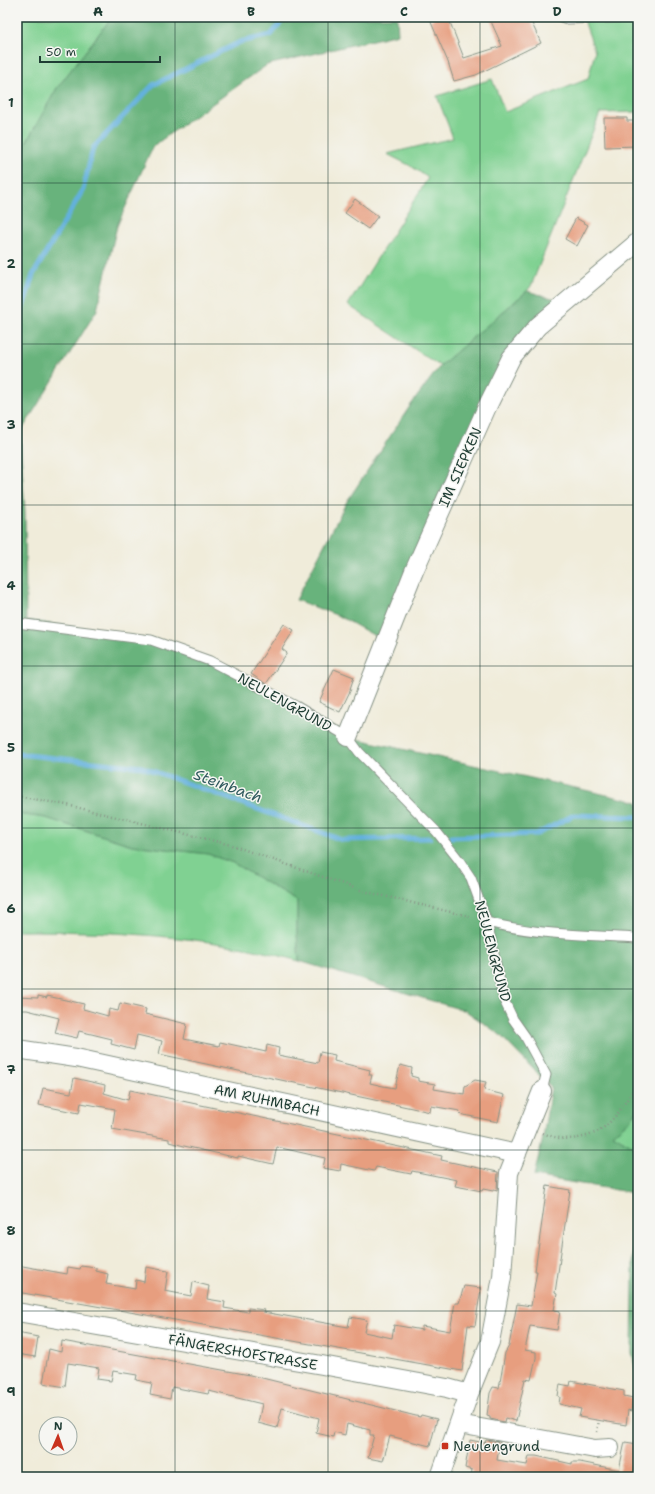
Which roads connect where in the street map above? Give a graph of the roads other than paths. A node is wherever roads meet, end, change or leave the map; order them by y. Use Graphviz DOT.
graph roads {
  1 [pos="561,17"];
  2 [pos="638,17"];
  3 [pos="638,242"];
  4 [pos="17,622"];
  5 [pos="348,737"];
  6 [pos="488,922"];
  7 [pos="638,938"];
  8 [pos="17,1049"];
  9 [pos="542,1091"];
  10 [pos="517,1154"];
  11 [pos="17,1312"];
  12 [pos="469,1394"];
  13 [pos="459,1424"];
  14 [pos="610,1448"];
  15 [pos="440,1477"];
  1 -- 2 [label="lane"];
  3 -- 5 [label="street, IM SIEPKEN"];
  4 -- 5 [label="lane, NEULENGRUND"];
  5 -- 6 [label="lane, NEULENGRUND"];
  6 -- 7 [label="lane"];
  6 -- 9 [label="lane, NEULENGRUND"];
  8 -- 10 [label="street, AM RUHMBACH"];
  9 -- 10 [label="street, NEULENGRUND"];
  10 -- 12 [label="street, NEULENGRUND"];
  11 -- 12 [label="street, FÄNGERSHOFSTRASSE"];
  12 -- 13 [label="street, NEULENGRUND"];
  13 -- 14 [label="street"];
  13 -- 15 [label="street, NEULENGRUND"];
}
